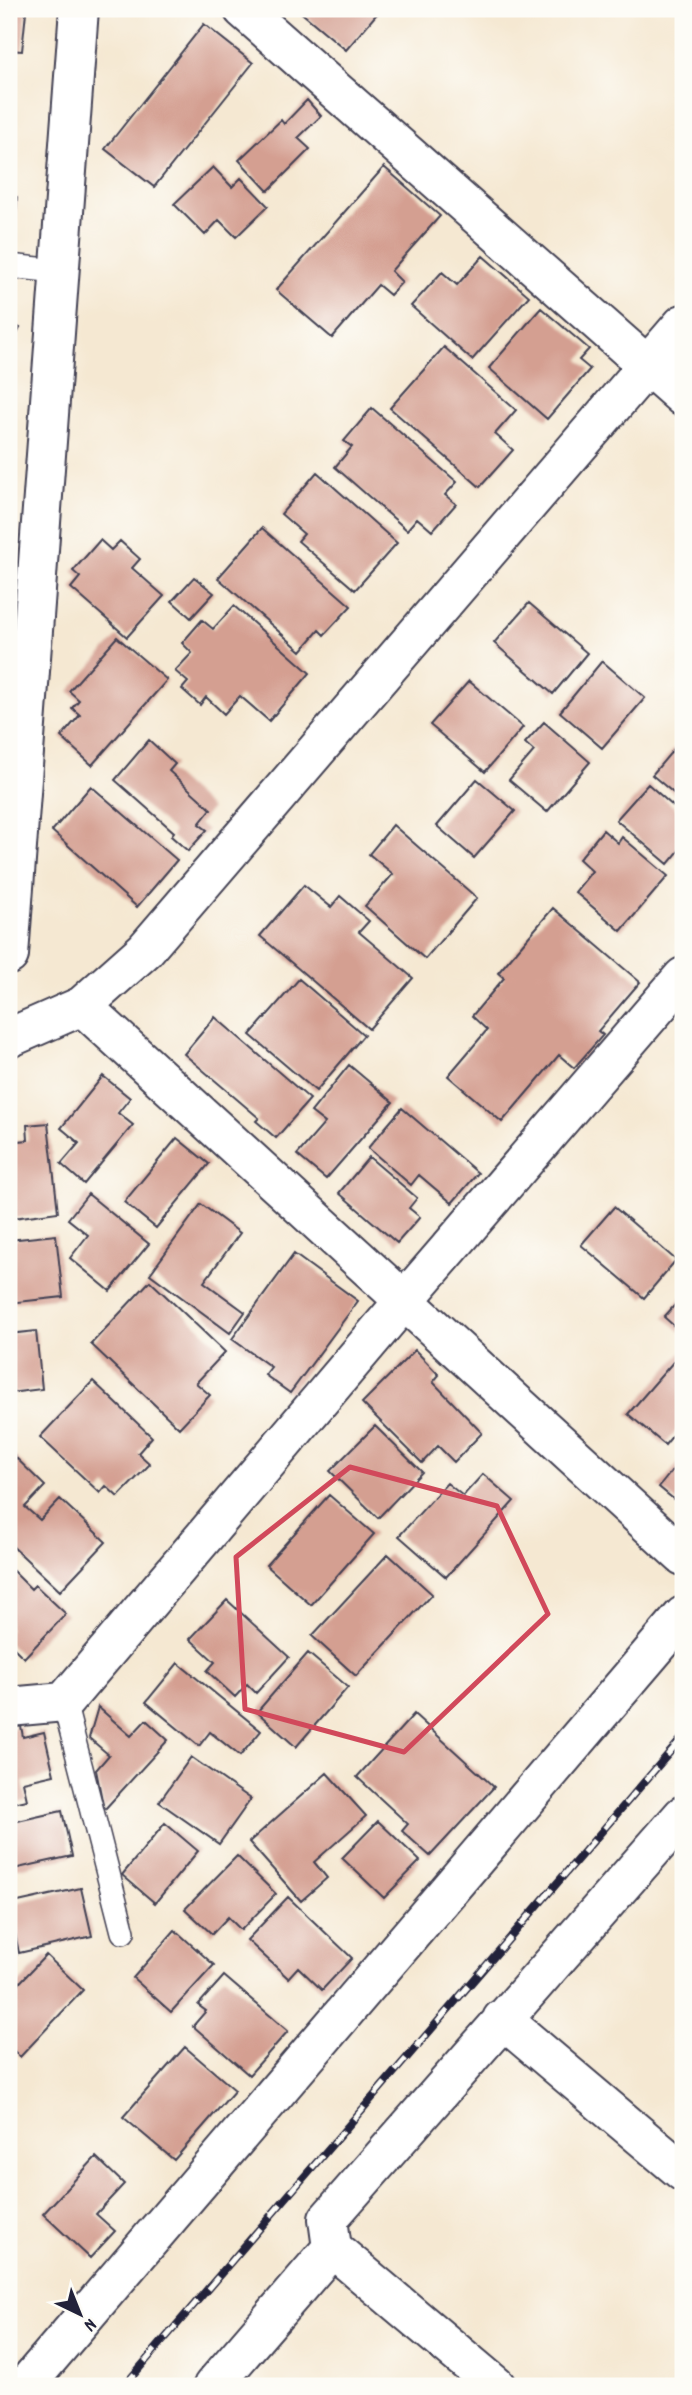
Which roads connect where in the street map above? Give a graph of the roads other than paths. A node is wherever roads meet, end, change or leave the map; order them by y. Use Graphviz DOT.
graph roads {
  1 [pos="79,9"];
  2 [pos="243,9"];
  3 [pos="9,266"];
  4 [pos="58,271"];
  5 [pos="683,324"];
  6 [pos="647,366"];
  7 [pos="683,397"];
  8 [pos="9,955"];
  9 [pos="683,977"];
  10 [pos="82,1006"];
  11 [pos="9,1038"];
  12 [pos="403,1302"];
  13 [pos="683,1556"];
  14 [pos="683,1616"];
  15 [pos="64,1702"];
  16 [pos="9,1707"];
  17 [pos="683,1815"];
  18 [pos="123,1932"];
  19 [pos="502,2019"];
  20 [pos="683,2172"];
  21 [pos="332,2248"];
  22 [pos="25,2386"];
  23 [pos="213,2386"];
  24 [pos="496,2386"];
  1 -- 4 [label="street"];
  2 -- 6 [label="street"];
  3 -- 4 [label="lane"];
  4 -- 8 [label="street"];
  5 -- 6 [label="street"];
  6 -- 7 [label="street"];
  6 -- 10 [label="street"];
  9 -- 12 [label="street"];
  10 -- 11 [label="street"];
  10 -- 12 [label="street"];
  12 -- 13 [label="street"];
  12 -- 15 [label="street"];
  14 -- 22 [label="street"];
  15 -- 16 [label="street"];
  15 -- 18 [label="lane"];
  17 -- 19 [label="street"];
  19 -- 20 [label="street"];
  19 -- 21 [label="street"];
  21 -- 23 [label="street"];
  21 -- 24 [label="street"];
}
